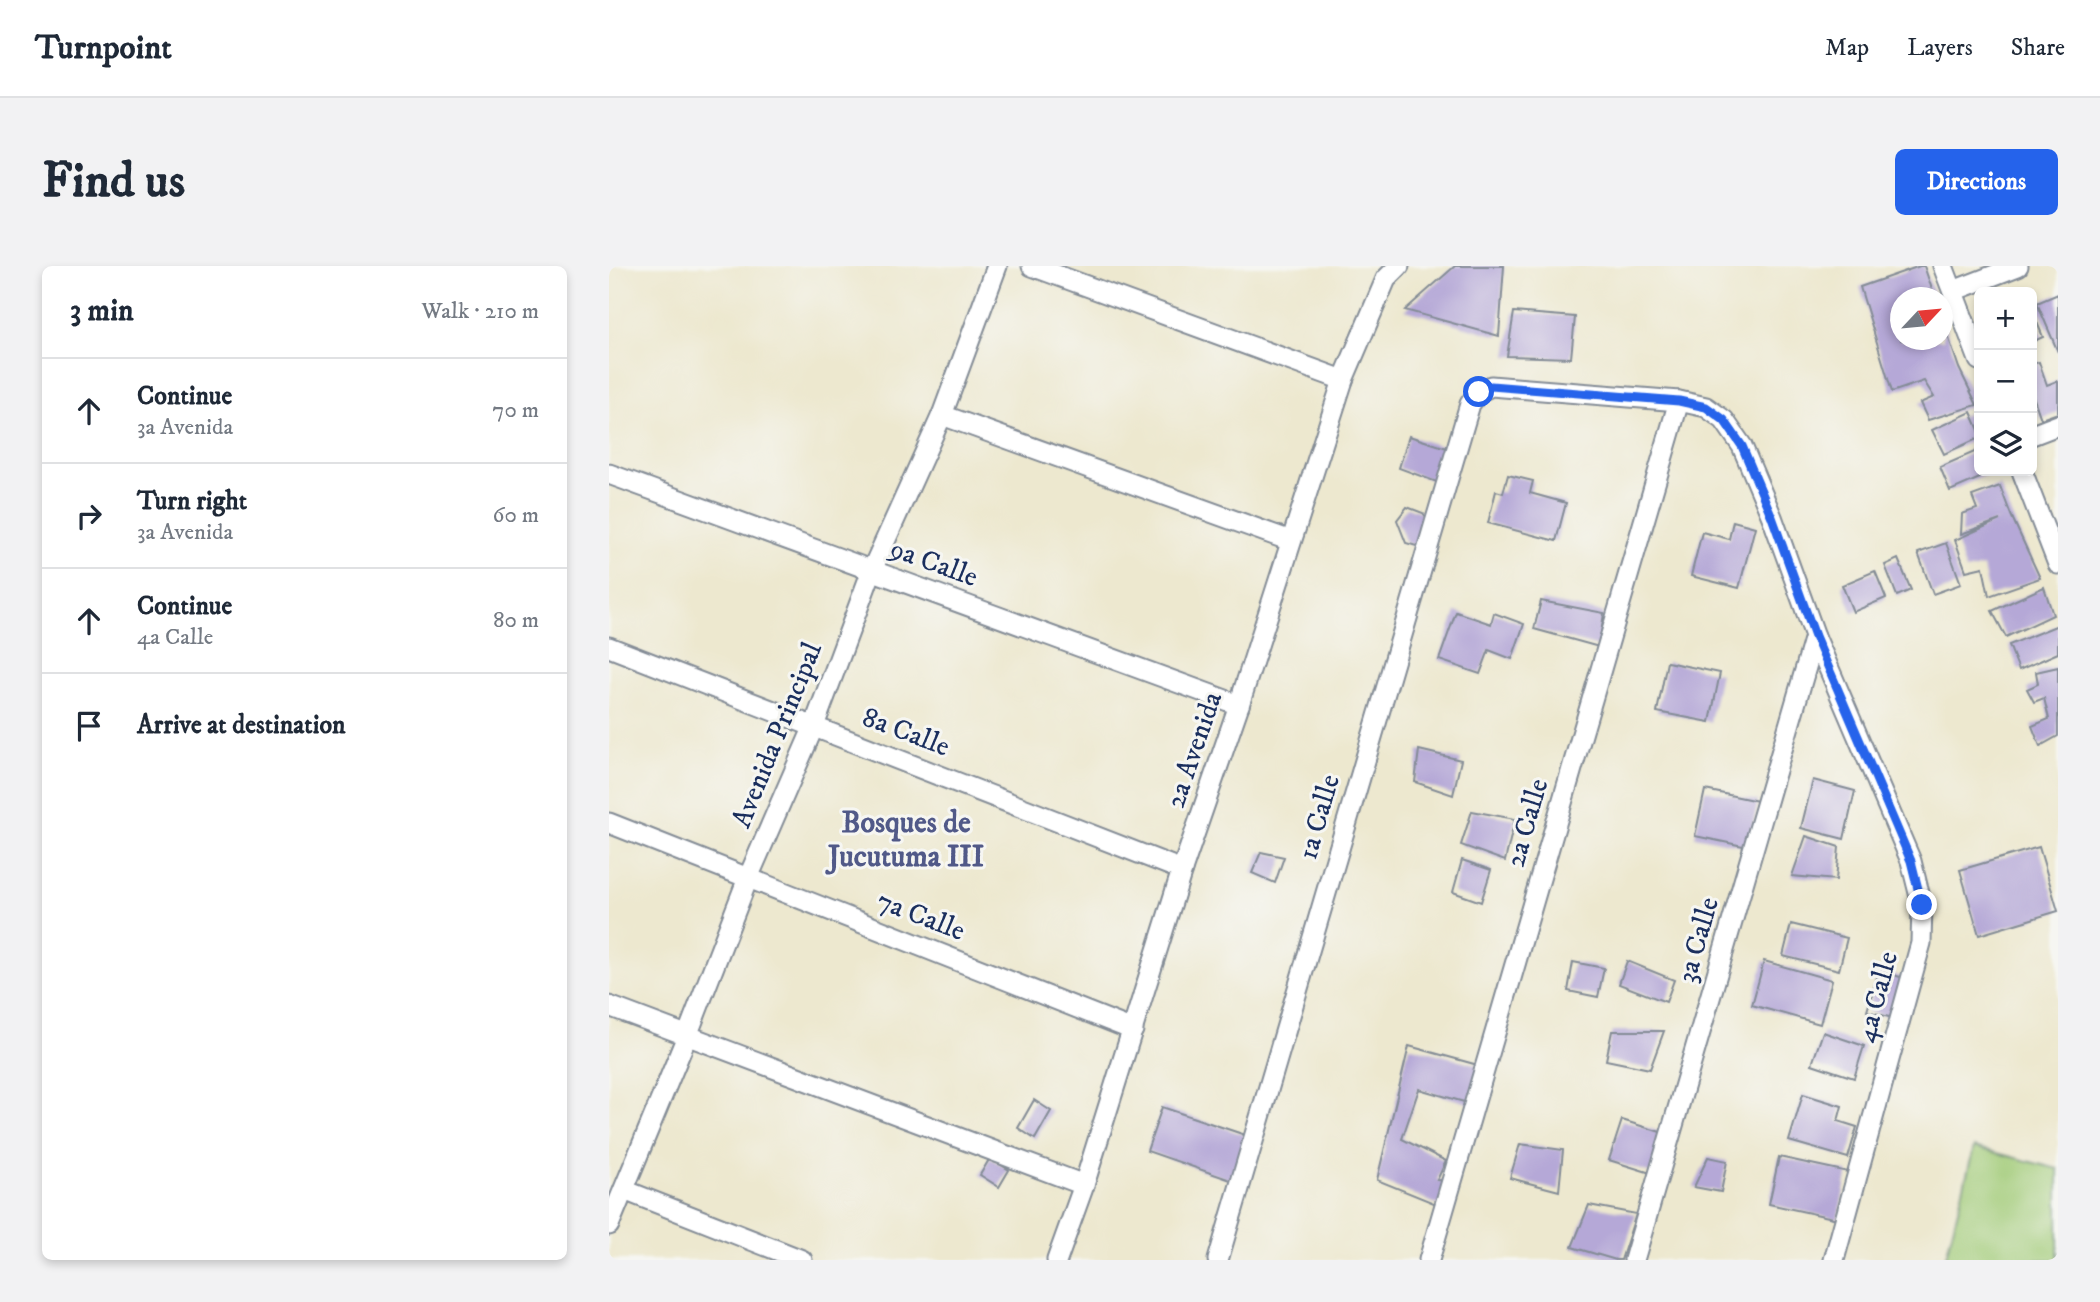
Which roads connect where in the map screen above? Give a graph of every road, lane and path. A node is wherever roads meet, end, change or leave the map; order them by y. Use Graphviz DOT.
graph roads {
  1 [pos="997,266"];
  2 [pos="1032,266"];
  3 [pos="1399,266"];
  4 [pos="1943,266"];
  5 [pos="2018,266"];
  6 [pos="1951,287"];
  7 [pos="1953,291"];
  8 [pos="1975,350"];
  9 [pos="1343,380"];
  10 [pos="1479,392"];
  11 [pos="1679,401"];
  12 [pos="942,415"];
  13 [pos="2058,425"];
  14 [pos="2037,433"];
  15 [pos="609,474"];
  16 [pos="2024,476"];
  17 [pos="1291,541"];
  18 [pos="2058,564"];
  19 [pos="872,570"];
  20 [pos="1815,636"];
  21 [pos="609,647"];
  22 [pos="1239,705"];
  23 [pos="814,726"];
  24 [pos="609,823"];
  25 [pos="1182,870"];
  26 [pos="748,878"];
  27 [pos="609,1006"];
  28 [pos="1133,1030"];
  29 [pos="687,1036"];
  30 [pos="1084,1185"];
  31 [pos="624,1190"];
  32 [pos="609,1225"];
  33 [pos="802,1260"];
  34 [pos="1057,1260"];
  35 [pos="1218,1260"];
  36 [pos="1429,1260"];
  37 [pos="1634,1260"];
  38 [pos="1834,1260"];
  1 -- 12 [label="street, Avenida Principal"];
  2 -- 9 [label="street"];
  3 -- 9 [label="street, 2a Avenida"];
  4 -- 6 [label="street"];
  5 -- 7 [label="street"];
  7 -- 8 [label="street"];
  9 -- 17 [label="street, 2a Avenida"];
  10 -- 11 [label="street, 4a Calle"];
  10 -- 35 [label="street, 1a Calle"];
  11 -- 20 [label="street, 4a Calle"];
  11 -- 36 [label="street, 2a Calle"];
  12 -- 17 [label="street"];
  12 -- 19 [label="street, Avenida Principal"];
  13 -- 14 [label="street"];
  15 -- 19 [label="street, 9a Calle"];
  16 -- 18 [label="street"];
  17 -- 22 [label="street, 2a Avenida"];
  19 -- 22 [label="street, 9a Calle"];
  19 -- 23 [label="street, Avenida Principal"];
  20 -- 37 [label="street, 3a Calle"];
  20 -- 38 [label="street, 4a Calle"];
  21 -- 23 [label="street, 8a Calle"];
  22 -- 25 [label="street, 2a Avenida"];
  23 -- 25 [label="street, 8a Calle"];
  23 -- 26 [label="street, Avenida Principal"];
  24 -- 26 [label="street, 7a Calle"];
  25 -- 28 [label="street, 2a Avenida"];
  26 -- 28 [label="street, 7a Calle"];
  26 -- 29 [label="street, Avenida Principal"];
  27 -- 29 [label="street"];
  28 -- 30 [label="street, 2a Avenida"];
  29 -- 30 [label="street"];
  29 -- 31 [label="street, Avenida Principal"];
  30 -- 34 [label="street, 2a Avenida"];
  31 -- 32 [label="street, Avenida Principal"];
  31 -- 33 [label="street"];
}
